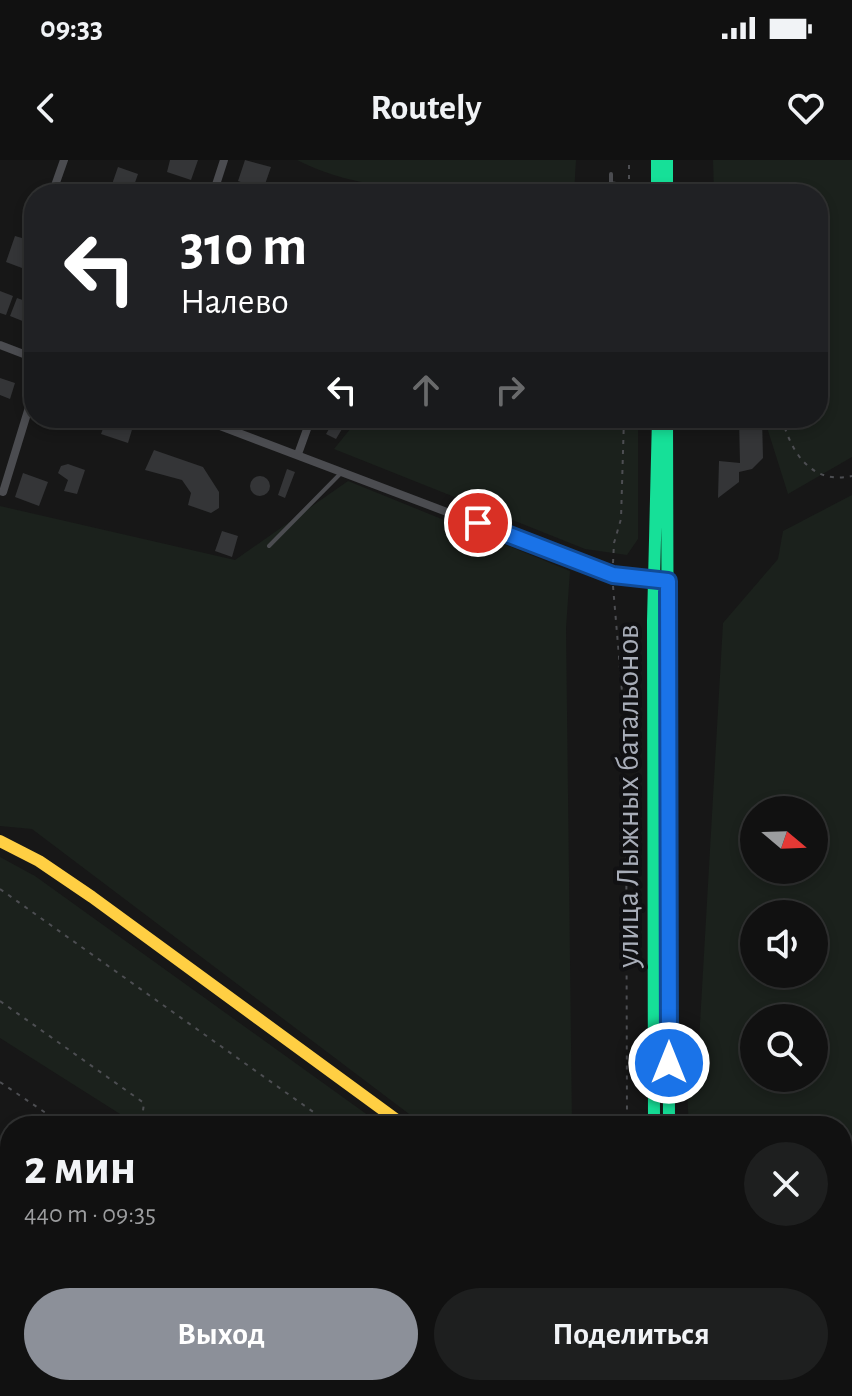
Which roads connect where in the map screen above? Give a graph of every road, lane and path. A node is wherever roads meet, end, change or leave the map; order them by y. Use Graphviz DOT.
graph roads {
  1 [pos="64,160"];
  2 [pos="224,160"];
  3 [pos="629,160"];
  4 [pos="657,160"];
  5 [pos="667,160"];
  6 [pos="611,174"];
  7 [pos="56,184"];
  8 [pos="216,184"];
  9 [pos="616,184"];
  10 [pos="629,184"];
  11 [pos="659,184"];
  12 [pos="662,184"];
  13 [pos="0,345"];
  14 [pos="24,354"];
  15 [pos="24,424"];
  16 [pos="226,428"];
  17 [pos="307,428"];
  18 [pos="624,428"];
  19 [pos="658,428"];
  20 [pos="667,428"];
  21 [pos="786,428"];
  22 [pos="298,454"];
  23 [pos="343,471"];
  24 [pos="852,476"];
  25 [pos="3,492"];
  26 [pos="621,519"];
  27 [pos="269,546"];
  28 [pos="662,580"];
  29 [pos="619,625"];
  30 [pos="0,841"];
  31 [pos="0,889"];
  32 [pos="0,1001"];
  33 [pos="0,1082"];
  34 [pos="50,1116"];
  35 [pos="142,1116"];
  36 [pos="319,1116"];
  37 [pos="391,1116"];
  38 [pos="627,1116"];
  39 [pos="654,1116"];
  40 [pos="669,1116"];
  1 -- 7 [label="street"];
  2 -- 8 [label="street"];
  3 -- 10 [label="path"];
  4 -- 11 [label="main road"];
  5 -- 12 [label="main road"];
  6 -- 9 [label="lane"];
  13 -- 14 [label="street"];
  15 -- 25 [label="street"];
  16 -- 22 [label="street"];
  17 -- 22 [label="street"];
  18 -- 26 [label="path"];
  19 -- 28 [label="main road, улица Лыжных батальонов"];
  20 -- 28 [label="main road, улица Лыжных батальонов"];
  21 -- 24 [label="path"];
  22 -- 23 [label="street"];
  23 -- 27 [label="lane"];
  23 -- 28 [label="street"];
  28 -- 39 [label="main road, улица Лыжных батальонов"];
  28 -- 40 [label="main road, улица Лыжных батальонов"];
  29 -- 38 [label="path"];
  30 -- 37 [label="main road"];
  31 -- 36 [label="path"];
  32 -- 35 [label="path"];
  33 -- 34 [label="path"];
}
